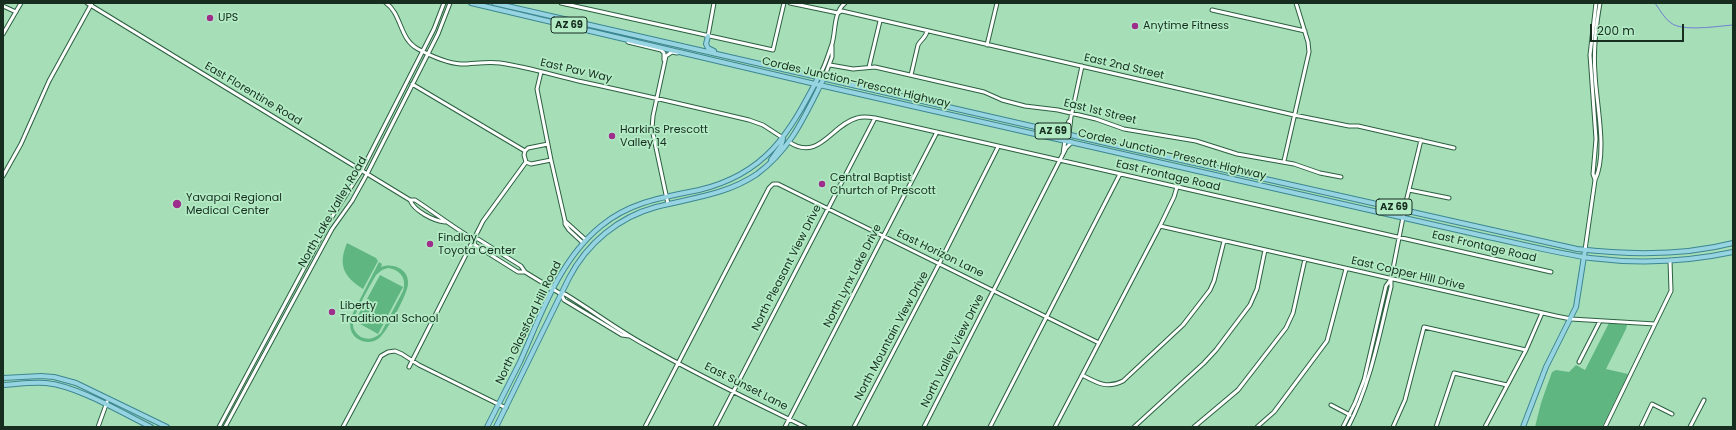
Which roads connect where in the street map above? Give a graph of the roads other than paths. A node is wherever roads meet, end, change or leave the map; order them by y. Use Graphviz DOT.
graph roads {
  1 [pos="21,3"];
  2 [pos="87,3"];
  3 [pos="386,3"];
  4 [pos="444,3"];
  5 [pos="450,3"];
  6 [pos="471,3"];
  7 [pos="494,3"];
  8 [pos="561,3"];
  9 [pos="714,3"];
  10 [pos="784,3"];
  11 [pos="790,3"];
  12 [pos="845,3"];
  13 [pos="997,3"];
  14 [pos="1296,3"];
  15 [pos="1596,3"];
  16 [pos="1600,3"];
  17 [pos="91,4"];
  18 [pos="3,6"];
  19 [pos="1212,10"];
  20 [pos="16,12"];
  21 [pos="838,13"];
  22 [pos="880,21"];
  23 [pos="927,31"];
  24 [pos="1305,31"];
  25 [pos="602,33"];
  26 [pos="3,34"];
  27 [pos="708,36"];
  28 [pos="832,44"];
  29 [pos="988,44"];
  30 [pos="422,51"];
  31 [pos="427,53"];
  32 [pos="706,58"];
  33 [pos="664,62"];
  34 [pos="758,63"];
  35 [pos="830,65"];
  36 [pos="1082,66"];
  37 [pos="869,67"];
  38 [pos="541,72"];
  39 [pos="911,75"];
  40 [pos="819,76"];
  41 [pos="824,78"];
  42 [pos="412,84"];
  43 [pos="815,84"];
  44 [pos="821,85"];
  45 [pos="656,98"];
  46 [pos="1071,115"];
  47 [pos="1294,115"];
  48 [pos="875,118"];
  49 [pos="795,121"];
  50 [pos="937,132"];
  51 [pos="1057,132"];
  52 [pos="1069,134"];
  53 [pos="783,138"];
  54 [pos="1065,140"];
  55 [pos="1421,140"];
  56 [pos="789,142"];
  57 [pos="1072,142"];
  58 [pos="548,144"];
  59 [pos="998,147"];
  60 [pos="1454,148"];
  61 [pos="524,151"];
  62 [pos="1063,154"];
  63 [pos="551,160"];
  64 [pos="1060,161"];
  65 [pos="1284,161"];
  66 [pos="526,162"];
  67 [pos="770,162"];
  68 [pos="362,170"];
  69 [pos="367,174"];
  70 [pos="1120,174"];
  71 [pos="3,176"];
  72 [pos="1341,177"];
  73 [pos="1595,180"];
  74 [pos="1177,187"];
  75 [pos="1409,190"];
  76 [pos="666,196"];
  77 [pos="1449,198"];
  78 [pos="410,200"];
  79 [pos="668,204"];
  80 [pos="828,209"];
  81 [pos="1404,209"];
  82 [pos="1402,218"];
  83 [pos="445,222"];
  84 [pos="1160,226"];
  85 [pos="884,236"];
  86 [pos="1399,238"];
  87 [pos="473,239"];
  88 [pos="1224,241"];
  89 [pos="584,242"];
  90 [pos="1733,243"];
  91 [pos="1265,250"];
  92 [pos="1585,250"];
  93 [pos="1733,252"];
  94 [pos="1584,257"];
  95 [pos="1305,260"];
  96 [pos="1670,261"];
  97 [pos="939,264"];
  98 [pos="1346,269"];
  99 [pos="525,272"];
  100 [pos="1551,272"];
  101 [pos="1391,279"];
  102 [pos="554,290"];
  103 [pos="994,291"];
  104 [pos="561,294"];
  105 [pos="1542,313"];
  106 [pos="1047,317"];
  107 [pos="1571,318"];
  108 [pos="1600,321"];
  109 [pos="1655,324"];
  110 [pos="629,336"];
  111 [pos="1099,343"];
  112 [pos="1526,350"];
  113 [pos="1372,357"];
  114 [pos="413,359"];
  115 [pos="1579,362"];
  116 [pos="678,364"];
  117 [pos="409,367"];
  118 [pos="1082,375"];
  119 [pos="22,377"];
  120 [pos="3,378"];
  121 [pos="22,383"];
  122 [pos="3,385"];
  123 [pos="1507,385"];
  124 [pos="734,392"];
  125 [pos="108,399"];
  126 [pos="1704,400"];
  127 [pos="105,405"];
  128 [pos="498,405"];
  129 [pos="1331,405"];
  130 [pos="506,408"];
  131 [pos="1672,414"];
  132 [pos="1350,415"];
  133 [pos="1353,417"];
  134 [pos="789,419"];
  135 [pos="98,427"];
  136 [pos="151,427"];
  137 [pos="168,427"];
  138 [pos="219,427"];
  139 [pos="225,427"];
  140 [pos="343,427"];
  141 [pos="487,427"];
  142 [pos="496,427"];
  143 [pos="645,427"];
  144 [pos="716,427"];
  145 [pos="785,427"];
  146 [pos="804,427"];
  147 [pos="854,427"];
  148 [pos="924,427"];
  149 [pos="990,427"];
  150 [pos="1056,427"];
  151 [pos="1134,427"];
  152 [pos="1194,427"];
  153 [pos="1258,427"];
  154 [pos="1343,427"];
  155 [pos="1348,427"];
  156 [pos="1393,427"];
  157 [pos="1436,427"];
  158 [pos="1485,427"];
  159 [pos="1524,427"];
  160 [pos="1605,427"];
  161 [pos="1641,427"];
  162 [pos="1690,427"];
  1 -- 20 [label="street"];
  2 -- 17 [label="street, East Florentine Road"];
  3 -- 30 [label="street, East Pav Way"];
  4 -- 30 [label="street, North Lake Valley Road"];
  5 -- 31 [label="street, North Lake Valley Road"];
  6 -- 25 [label="main road, Cordes Junction–Prescott Highway / AZ 69"];
  7 -- 34 [label="main road, Cordes Junction–Prescott Highway / AZ 69"];
  8 -- 27 [label="street"];
  9 -- 27 [label="street"];
  10 -- 27 [label="street"];
  11 -- 21 [label="street, East 2nd Street"];
  12 -- 21 [label="street"];
  13 -- 29 [label="street"];
  14 -- 24 [label="street"];
  15 -- 73 [label="street"];
  16 -- 73 [label="street"];
  17 -- 68 [label="street, East Florentine Road"];
  17 -- 71 [label="street"];
  18 -- 20 [label="street"];
  19 -- 24 [label="street"];
  20 -- 26 [label="street"];
  21 -- 22 [label="street, East 2nd Street"];
  21 -- 28 [label="street"];
  22 -- 23 [label="street, East 2nd Street"];
  22 -- 37 [label="street"];
  23 -- 29 [label="street, East 2nd Street"];
  23 -- 39 [label="street"];
  24 -- 47 [label="street"];
  25 -- 32 [label="main road, Cordes Junction–Prescott Highway / AZ 69"];
  25 -- 33 [label="street"];
  27 -- 34 [label="main road"];
  28 -- 35 [label="street"];
  28 -- 40 [label="street"];
  29 -- 36 [label="street, East 2nd Street"];
  30 -- 31 [label="street, East Pav Way"];
  30 -- 68 [label="street, North Lake Valley Road"];
  31 -- 38 [label="street, East Pav Way"];
  31 -- 42 [label="street, North Lake Valley Road"];
  32 -- 33 [label="street"];
  32 -- 43 [label="main road, Cordes Junction–Prescott Highway / AZ 69"];
  33 -- 45 [label="street"];
  34 -- 40 [label="main road, Cordes Junction–Prescott Highway / AZ 69"];
  35 -- 37 [label="street, East 1st Street"];
  35 -- 41 [label="street"];
  36 -- 46 [label="street, North Valley View Drive"];
  36 -- 47 [label="street, East 2nd Street"];
  37 -- 39 [label="street, East 1st Street"];
  38 -- 45 [label="street, East Pav Way"];
  38 -- 58 [label="street"];
  39 -- 46 [label="street, East 1st Street"];
  40 -- 41 [label="main road, Cordes Junction–Prescott Highway / AZ 69"];
  40 -- 43 [label="main road"];
  41 -- 44 [label="main road, North Glassford Hill Road"];
  41 -- 51 [label="main road, Cordes Junction–Prescott Highway / AZ 69"];
  42 -- 61 [label="street"];
  42 -- 69 [label="street, North Lake Valley Road"];
  43 -- 44 [label="main road, Cordes Junction–Prescott Highway / AZ 69"];
  43 -- 49 [label="main road"];
  44 -- 54 [label="main road, Cordes Junction–Prescott Highway / AZ 69"];
  44 -- 56 [label="main road, North Glassford Hill Road"];
  45 -- 53 [label="street, East Pav Way"];
  45 -- 76 [label="street"];
  46 -- 51 [label="street, North Valley View Drive"];
  46 -- 52 [label="street, North Valley View Drive"];
  46 -- 65 [label="street, East 1st Street"];
  47 -- 55 [label="street, East 2nd Street"];
  47 -- 65 [label="street"];
  48 -- 50 [label="street, East Frontage Road"];
  48 -- 56 [label="street, East Frontage Road"];
  48 -- 80 [label="street, North Pleasant View Drive"];
  49 -- 53 [label="main road"];
  49 -- 56 [label="main road"];
  50 -- 59 [label="street, East Frontage Road"];
  50 -- 85 [label="street, North Lynx Lake Drive"];
  51 -- 52 [label="main road, Cordes Junction–Prescott Highway / AZ 69"];
  52 -- 54 [label="street, North Valley View Drive"];
  52 -- 81 [label="main road, Cordes Junction–Prescott Highway / AZ 69"];
  53 -- 67 [label="main road"];
  53 -- 76 [label="main road, North Glassford Hill Road"];
  54 -- 57 [label="main road, Cordes Junction–Prescott Highway / AZ 69"];
  54 -- 62 [label="street, North Valley View Drive / AZ 69"];
  55 -- 60 [label="street, East 2nd Street"];
  55 -- 75 [label="street"];
  56 -- 67 [label="main road, North Glassford Hill Road"];
  57 -- 62 [label="street, North Valley View Drive"];
  57 -- 82 [label="main road, Cordes Junction–Prescott Highway / AZ 69"];
  58 -- 61 [label="street"];
  58 -- 63 [label="street"];
  59 -- 64 [label="street, East Frontage Road"];
  59 -- 97 [label="street, North Mountain View Drive"];
  61 -- 66 [label="street"];
  62 -- 64 [label="street, North Valley View Drive / AZ 69"];
  63 -- 66 [label="street"];
  63 -- 89 [label="street"];
  64 -- 70 [label="street, East Frontage Road"];
  64 -- 103 [label="street, North Valley View Drive"];
  65 -- 72 [label="street, East 1st Street"];
  66 -- 87 [label="street"];
  67 -- 79 [label="main road, North Glassford Hill Road"];
  68 -- 69 [label="street, East Florentine Road"];
  68 -- 138 [label="street, North Lake Valley Road"];
  69 -- 78 [label="street, East Florentine Road"];
  69 -- 139 [label="street, North Lake Valley Road"];
  70 -- 74 [label="street, East Frontage Road"];
  70 -- 106 [label="street"];
  73 -- 92 [label="street"];
  74 -- 84 [label="street"];
  74 -- 86 [label="street, East Frontage Road"];
  75 -- 77 [label="street"];
  75 -- 81 [label="street"];
  76 -- 79 [label="street"];
  76 -- 89 [label="main road, North Glassford Hill Road"];
  78 -- 83 [label="street, East Florentine Road"];
  78 -- 83 [label="street, East Florentine Road"];
  79 -- 104 [label="main road, North Glassford Hill Road"];
  80 -- 85 [label="street, East Horizon Lane"];
  80 -- 116 [label="street, East Horizon Lane"];
  80 -- 124 [label="street, North Pleasant View Drive"];
  81 -- 82 [label="street"];
  81 -- 92 [label="main road, Cordes Junction–Prescott Highway / AZ 69"];
  82 -- 86 [label="street"];
  82 -- 94 [label="main road, Cordes Junction–Prescott Highway / AZ 69"];
  83 -- 87 [label="street, East Florentine Road"];
  84 -- 88 [label="street, East Copper Hill Drive"];
  84 -- 111 [label="street"];
  85 -- 97 [label="street, East Horizon Lane"];
  85 -- 134 [label="street, North Lynx Lake Drive"];
  86 -- 100 [label="street, East Frontage Road"];
  86 -- 101 [label="street"];
  87 -- 99 [label="street, East Florentine Road"];
  87 -- 99 [label="street, East Florentine Road"];
  87 -- 114 [label="street"];
  88 -- 91 [label="street, East Copper Hill Drive"];
  88 -- 118 [label="street"];
  89 -- 102 [label="main road, North Glassford Hill Road"];
  90 -- 92 [label="main road, Cordes Junction–Prescott Highway / AZ 69"];
  91 -- 95 [label="street, East Copper Hill Drive"];
  91 -- 151 [label="street"];
  92 -- 94 [label="main road"];
  93 -- 96 [label="main road, Cordes Junction–Prescott Highway / AZ 69"];
  94 -- 96 [label="main road, Cordes Junction–Prescott Highway / AZ 69"];
  94 -- 107 [label="main road"];
  95 -- 98 [label="street, East Copper Hill Drive"];
  95 -- 152 [label="street"];
  96 -- 109 [label="street"];
  97 -- 103 [label="street, East Horizon Lane"];
  97 -- 147 [label="street, North Mountain View Drive"];
  98 -- 101 [label="street, East Copper Hill Drive"];
  98 -- 153 [label="street"];
  99 -- 102 [label="street, East Florentine Road"];
  101 -- 105 [label="street, East Copper Hill Drive"];
  101 -- 113 [label="street"];
  102 -- 104 [label="street, East Florentine Road"];
  102 -- 128 [label="main road, North Glassford Hill Road"];
  103 -- 106 [label="street, East Horizon Lane"];
  103 -- 148 [label="street, North Valley View Drive"];
  104 -- 110 [label="street, East Florentine Road"];
  104 -- 110 [label="street, East Florentine Road"];
  104 -- 130 [label="main road, North Glassford Hill Road"];
  105 -- 107 [label="street, East Copper Hill Drive"];
  105 -- 112 [label="street"];
  106 -- 111 [label="street, East Horizon Lane"];
  106 -- 149 [label="street"];
  107 -- 108 [label="street, East Copper Hill Drive"];
  107 -- 159 [label="main road"];
  108 -- 109 [label="street, East Copper Hill Drive"];
  108 -- 115 [label="street"];
  109 -- 160 [label="street"];
  110 -- 116 [label="street, East Florentine Road"];
  111 -- 118 [label="street"];
  112 -- 123 [label="street"];
  112 -- 156 [label="street"];
  113 -- 132 [label="street"];
  113 -- 133 [label="street"];
  114 -- 117 [label="street"];
  114 -- 128 [label="street"];
  114 -- 140 [label="street"];
  116 -- 124 [label="street, East Sunset Lane"];
  116 -- 143 [label="street"];
  118 -- 150 [label="street"];
  119 -- 120 [label="main road"];
  119 -- 121 [label="main road"];
  119 -- 125 [label="main road"];
  121 -- 122 [label="main road"];
  121 -- 127 [label="main road"];
  123 -- 157 [label="street"];
  123 -- 158 [label="street"];
  124 -- 134 [label="street, East Sunset Lane"];
  124 -- 144 [label="street, North Pleasant View Drive"];
  125 -- 127 [label="street"];
  125 -- 137 [label="main road"];
  126 -- 162 [label="street"];
  127 -- 135 [label="street"];
  127 -- 136 [label="main road"];
  128 -- 130 [label="street"];
  128 -- 141 [label="main road, North Glassford Hill Road"];
  129 -- 132 [label="street"];
  130 -- 142 [label="main road, North Glassford Hill Road"];
  131 -- 161 [label="street"];
  132 -- 133 [label="street"];
  132 -- 154 [label="street"];
  133 -- 155 [label="street"];
  134 -- 145 [label="street, North Lynx Lake Drive"];
  134 -- 146 [label="street, East Sunset Lane"];
}
